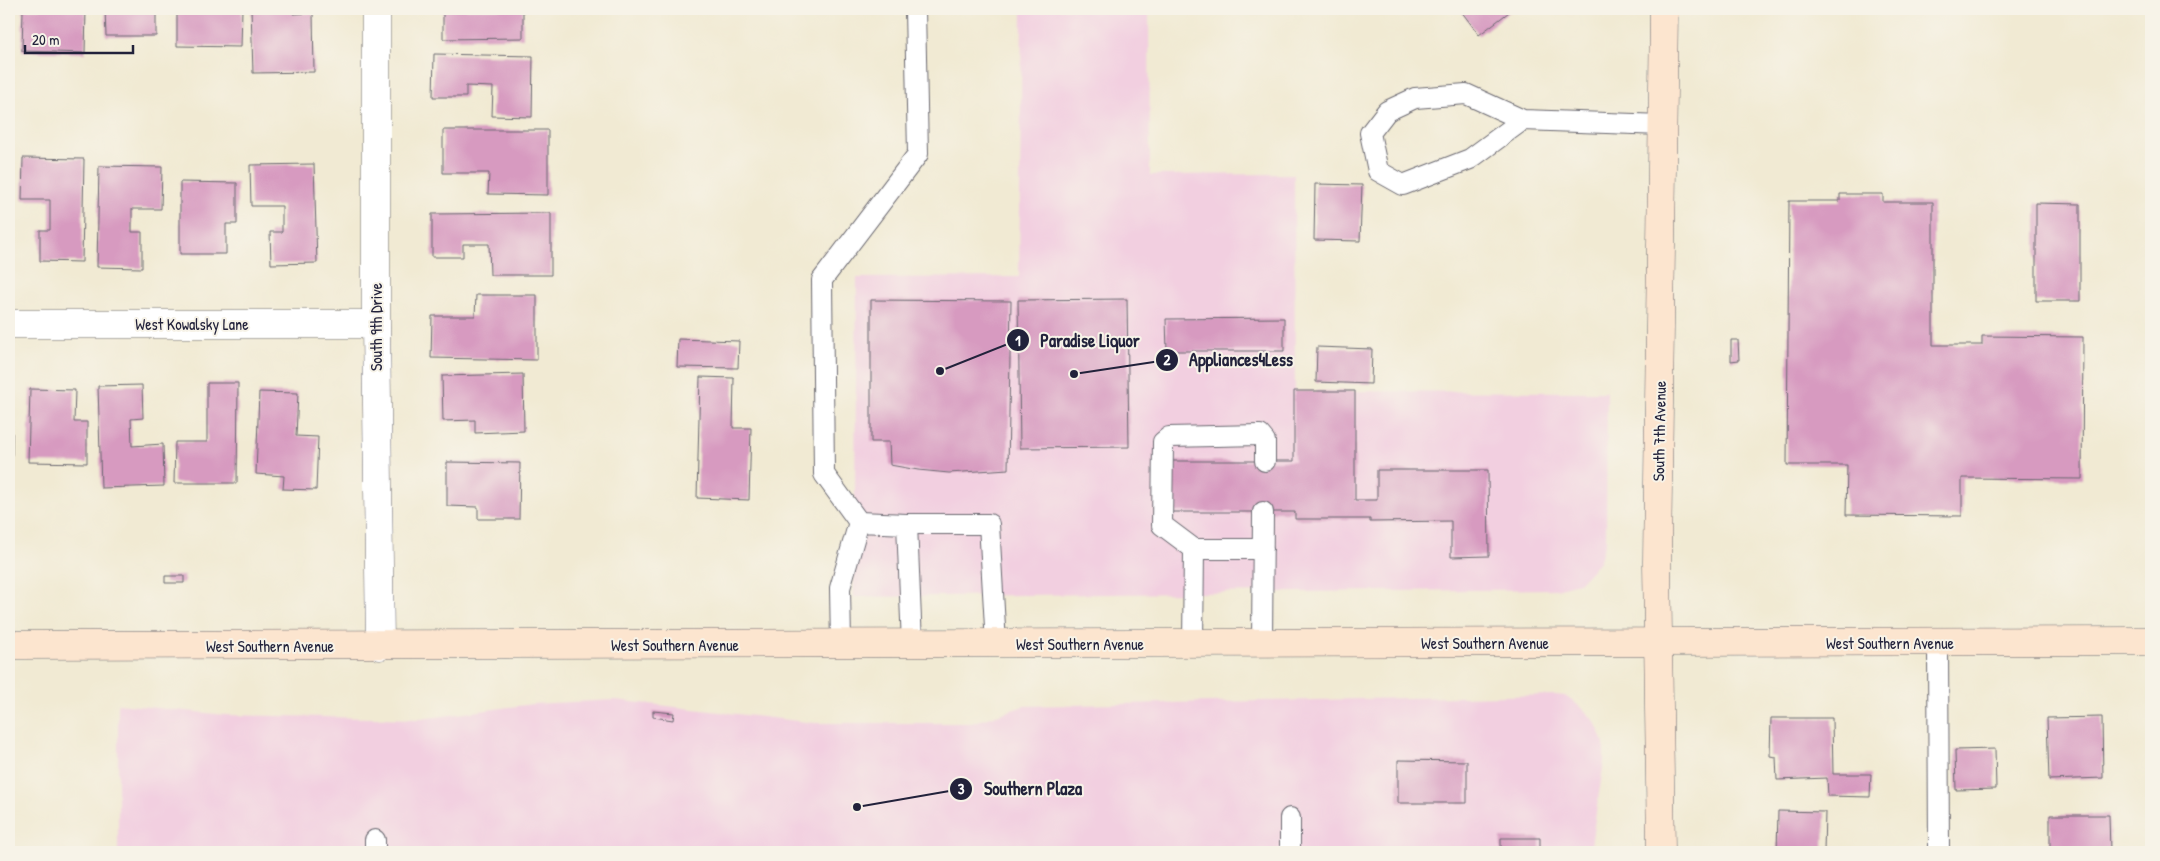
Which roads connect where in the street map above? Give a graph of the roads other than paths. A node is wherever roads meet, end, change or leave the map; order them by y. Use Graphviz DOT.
graph roads {
  1 [pos="376,9"];
  2 [pos="915,9"];
  3 [pos="1664,9"];
  4 [pos="1523,120"];
  5 [pos="1662,125"];
  6 [pos="9,324"];
  7 [pos="376,324"];
  8 [pos="1265,461"];
  9 [pos="1263,512"];
  10 [pos="859,522"];
  11 [pos="907,524"];
  12 [pos="1194,549"];
  13 [pos="1263,549"];
  14 [pos="2151,641"];
  15 [pos="1659,643"];
  16 [pos="1938,643"];
  17 [pos="840,644"];
  18 [pos="912,644"];
  19 [pos="996,644"];
  20 [pos="1194,644"];
  21 [pos="1262,644"];
  22 [pos="9,645"];
  23 [pos="380,646"];
  24 [pos="1290,818"];
  25 [pos="1290,852"];
  26 [pos="1660,852"];
  27 [pos="1939,852"];
  1 -- 7 [label="street, South 9th Drive"];
  2 -- 10 [label="lane"];
  3 -- 5 [label="main road, South 7th Avenue"];
  4 -- 4 [label="lane"];
  4 -- 5 [label="lane"];
  5 -- 15 [label="main road, South 7th Avenue"];
  6 -- 7 [label="street, West Kowalsky Lane"];
  7 -- 23 [label="street, South 9th Drive"];
  8 -- 12 [label="lane"];
  9 -- 13 [label="lane"];
  10 -- 11 [label="lane"];
  10 -- 17 [label="lane"];
  11 -- 18 [label="lane"];
  11 -- 19 [label="lane"];
  12 -- 13 [label="lane"];
  12 -- 20 [label="lane"];
  13 -- 21 [label="lane"];
  14 -- 16 [label="main road, West Southern Avenue"];
  15 -- 16 [label="main road, West Southern Avenue"];
  15 -- 21 [label="main road, West Southern Avenue"];
  15 -- 26 [label="main road, South 7th Avenue"];
  16 -- 27 [label="lane"];
  17 -- 18 [label="main road, West Southern Avenue"];
  17 -- 23 [label="main road, West Southern Avenue"];
  18 -- 19 [label="main road, West Southern Avenue"];
  19 -- 20 [label="main road, West Southern Avenue"];
  20 -- 21 [label="main road, West Southern Avenue"];
  22 -- 23 [label="main road, West Southern Avenue"];
  24 -- 25 [label="lane"];
}
